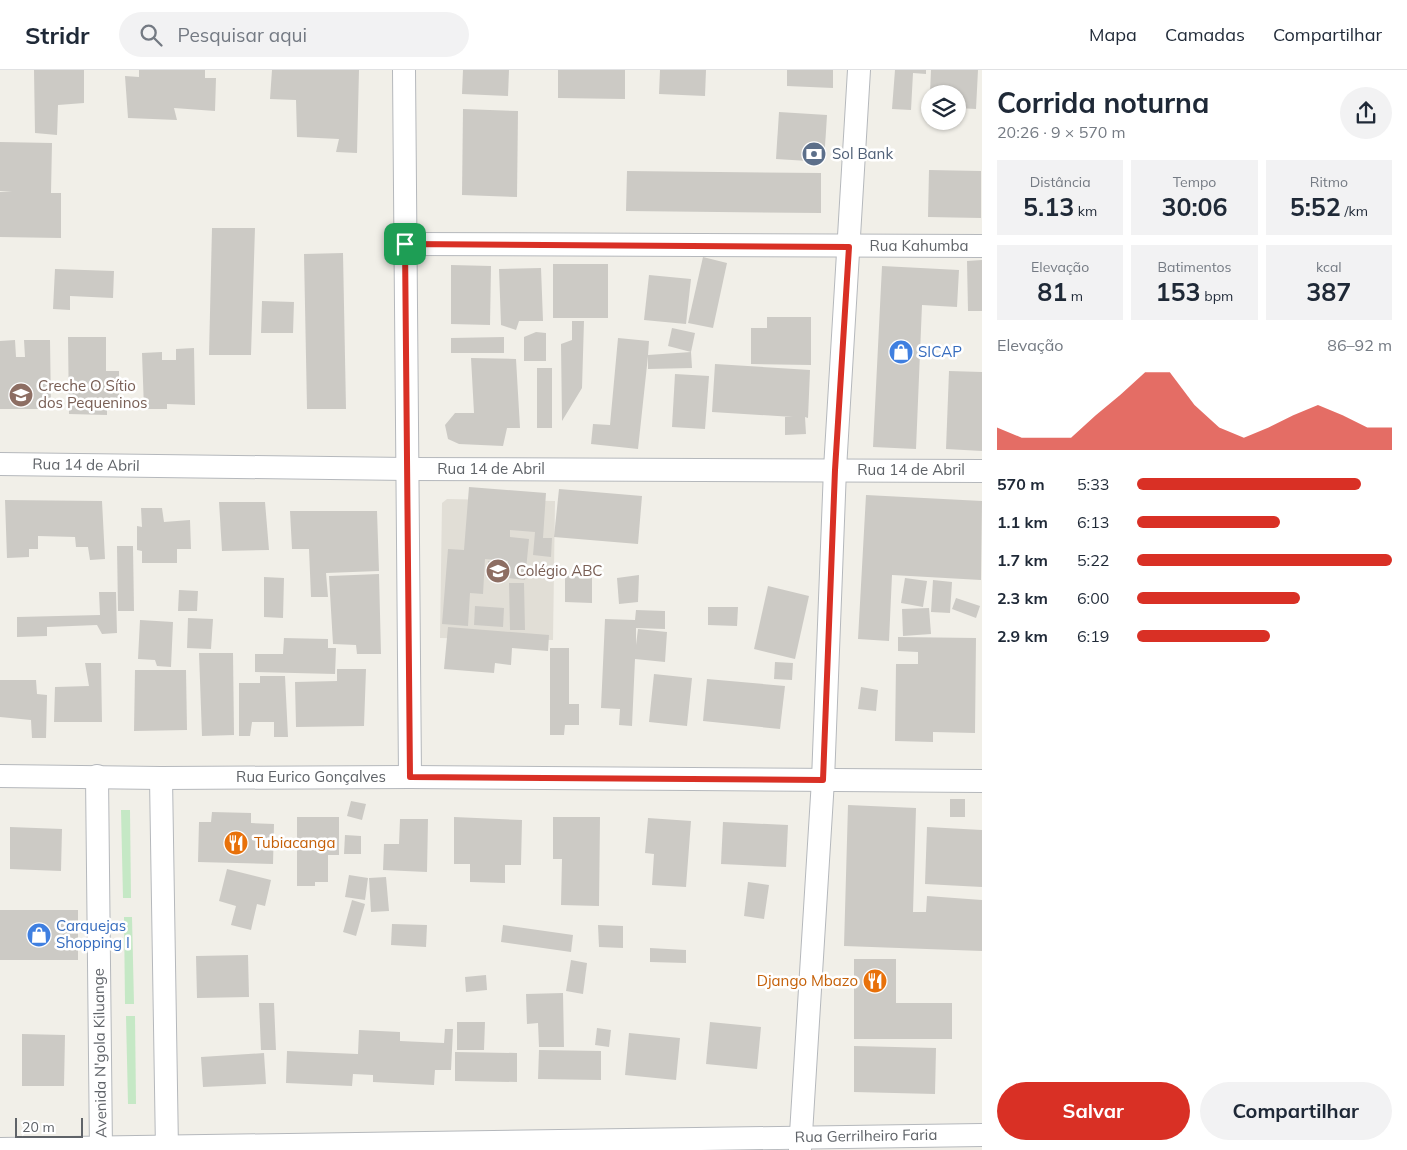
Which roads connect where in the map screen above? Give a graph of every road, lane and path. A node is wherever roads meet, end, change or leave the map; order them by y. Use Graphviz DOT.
graph roads {
  1 [pos="404,70"];
  2 [pos="860,70"];
  3 [pos="405,244"];
  4 [pos="982,246"];
  5 [pos="849,247"];
  6 [pos="0,464"];
  7 [pos="407,469"];
  8 [pos="835,470"];
  9 [pos="982,471"];
  10 [pos="0,776"];
  11 [pos="97,776"];
  12 [pos="410,777"];
  13 [pos="161,778"];
  14 [pos="823,780"];
  15 [pos="982,781"];
  16 [pos="982,1135"];
  17 [pos="801,1143"];
  18 [pos="167,1148"];
  19 [pos="0,1149"];
  20 [pos="102,1149"];
  1 -- 3 [label="street"];
  2 -- 5 [label="street"];
  3 -- 5 [label="street, Rua Kahumba"];
  3 -- 7 [label="street"];
  4 -- 5 [label="street, Rua Kahumba"];
  5 -- 8 [label="street"];
  6 -- 7 [label="street, Rua 14 de Abril"];
  7 -- 8 [label="street, Rua 14 de Abril"];
  7 -- 12 [label="street"];
  8 -- 9 [label="street, Rua 14 de Abril"];
  8 -- 14 [label="street"];
  10 -- 11 [label="street, Rua Eurico Gonçalves"];
  11 -- 13 [label="street, Rua Eurico Gonçalves"];
  11 -- 20 [label="street, Avenida N'gola Kiluange"];
  12 -- 13 [label="street, Rua Eurico Gonçalves"];
  12 -- 14 [label="street, Rua Eurico Gonçalves"];
  13 -- 18 [label="street"];
  14 -- 15 [label="street, Rua Eurico Gonçalves"];
  14 -- 17 [label="street"];
  16 -- 17 [label="street, Rua Gerrilheiro Faria"];
  17 -- 18 [label="street, Rua Gerrilheiro Faria"];
  18 -- 20 [label="street, Rua Gerrilheiro Faria"];
  19 -- 20 [label="street, Rua Gerrilheiro Faria"];
}
